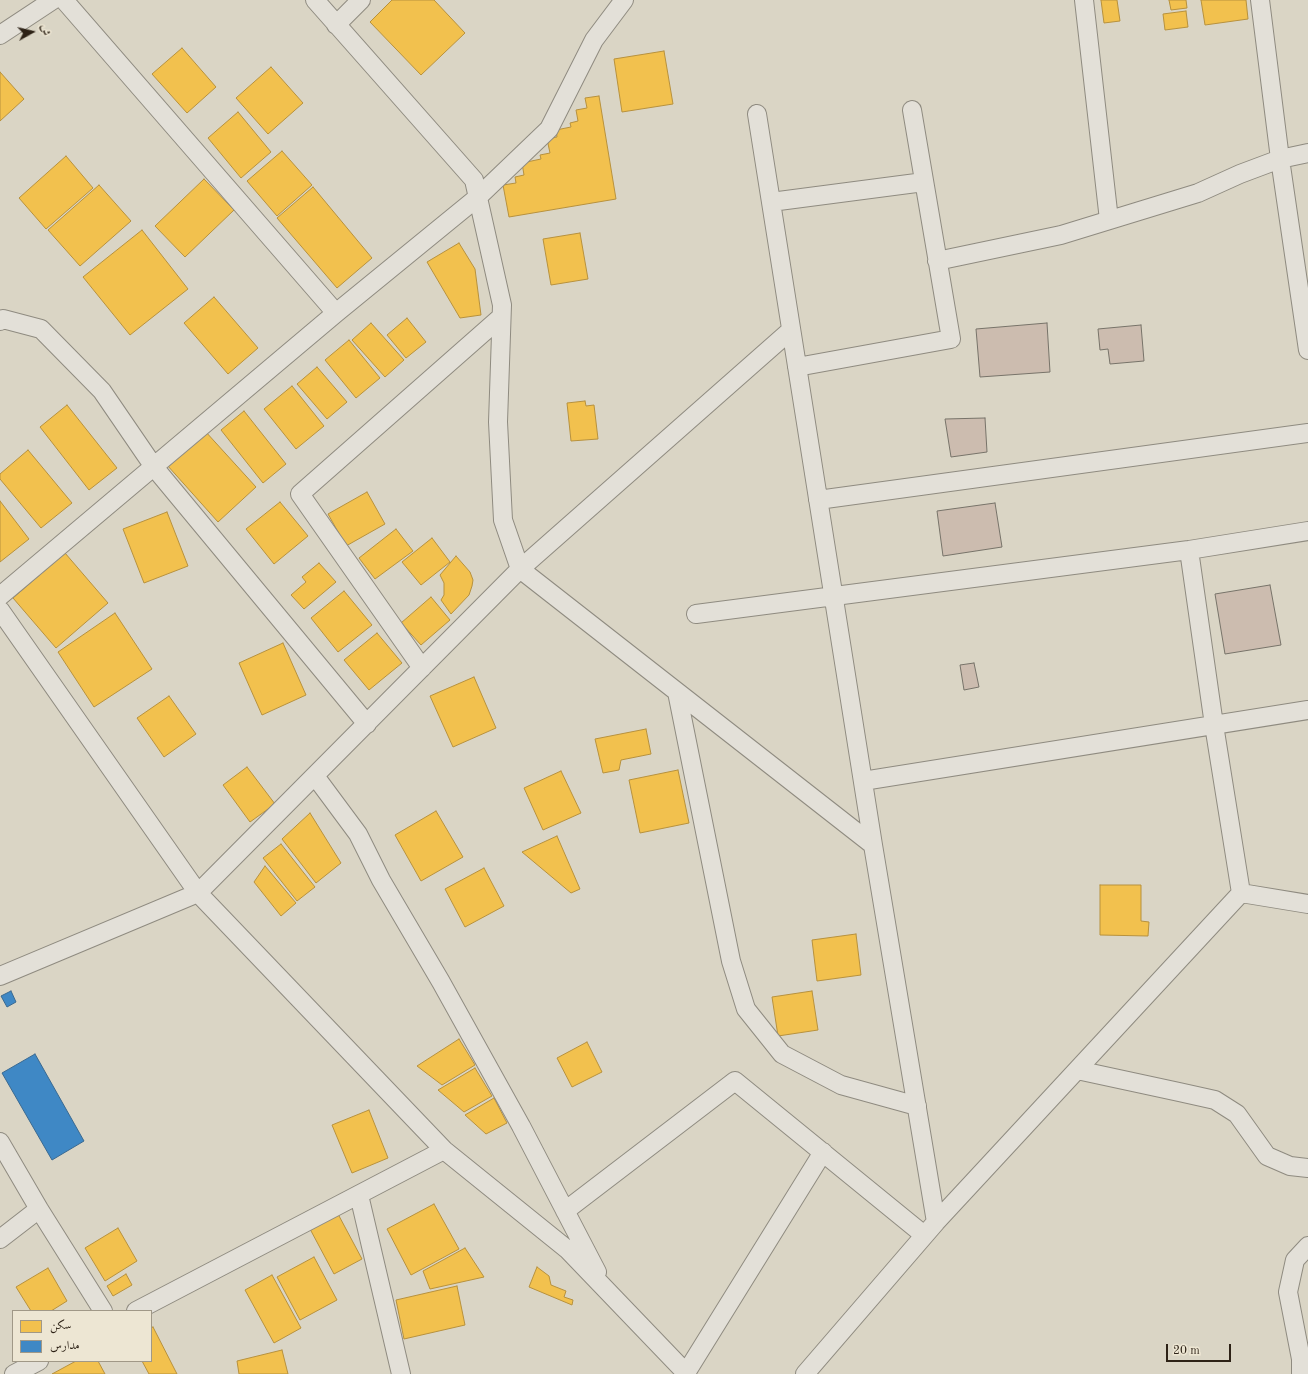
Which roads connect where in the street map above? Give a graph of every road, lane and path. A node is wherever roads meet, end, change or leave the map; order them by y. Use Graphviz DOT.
graph roads {
  1 [pos="53,0"];
  2 [pos="64,0"];
  3 [pos="315,0"];
  4 [pos="361,0"];
  5 [pos="624,0"];
  6 [pos="1084,0"];
  7 [pos="1260,0"];
  8 [pos="336,25"];
  9 [pos="0,35"];
  10 [pos="912,110"];
  11 [pos="757,114"];
  12 [pos="1308,153"];
  13 [pos="1280,159"];
  14 [pos="924,182"];
  15 [pos="478,197"];
  16 [pos="771,202"];
  17 [pos="1109,220"];
  18 [pos="937,260"];
  19 [pos="336,313"];
  20 [pos="501,317"];
  21 [pos="0,321"];
  22 [pos="1306,326"];
  23 [pos="791,330"];
  24 [pos="1308,350"];
  25 [pos="797,367"];
  26 [pos="1308,433"];
  27 [pos="154,467"];
  28 [pos="818,500"];
  29 [pos="1308,531"];
  30 [pos="1189,550"];
  31 [pos="520,569"];
  32 [pos="0,596"];
  33 [pos="833,596"];
  34 [pos="0,610"];
  35 [pos="696,614"];
  36 [pos="422,668"];
  37 [pos="677,692"];
  38 [pos="1308,710"];
  39 [pos="367,724"];
  40 [pos="1214,725"];
  41 [pos="315,776"];
  42 [pos="863,781"];
  43 [pos="873,845"];
  44 [pos="198,893"];
  45 [pos="1241,893"];
  46 [pos="1308,904"];
  47 [pos="0,976"];
  48 [pos="1077,1070"];
  49 [pos="917,1106"];
  50 [pos="0,1142"];
  51 [pos="444,1150"];
  52 [pos="823,1152"];
  53 [pos="1308,1168"];
  54 [pos="359,1195"];
  55 [pos="39,1208"];
  56 [pos="565,1211"];
  57 [pos="936,1222"];
  58 [pos="924,1235"];
  59 [pos="0,1238"];
  60 [pos="1308,1246"];
  61 [pos="607,1291"];
  62 [pos="102,1310"];
  63 [pos="138,1310"];
  64 [pos="37,1362"];
  65 [pos="687,1373"];
  66 [pos="14,1374"];
  67 [pos="402,1374"];
  68 [pos="805,1374"];
  69 [pos="1301,1374"];
  1 -- 9 [label="street"];
  2 -- 19 [label="street"];
  3 -- 8 [label="street"];
  4 -- 8 [label="street"];
  5 -- 15 [label="street"];
  6 -- 17 [label="street"];
  7 -- 13 [label="street"];
  8 -- 15 [label="street"];
  10 -- 14 [label="street"];
  11 -- 16 [label="street"];
  12 -- 13 [label="street"];
  13 -- 17 [label="street"];
  13 -- 22 [label="street"];
  14 -- 16 [label="street"];
  14 -- 18 [label="street"];
  15 -- 19 [label="street"];
  15 -- 20 [label="street"];
  16 -- 23 [label="street"];
  17 -- 18 [label="street"];
  18 -- 25 [label="street"];
  19 -- 27 [label="street"];
  20 -- 31 [label="street"];
  20 -- 36 [label="street"];
  21 -- 27 [label="street"];
  22 -- 24 [label="street"];
  23 -- 25 [label="street"];
  23 -- 31 [label="street"];
  25 -- 28 [label="street"];
  26 -- 28 [label="street"];
  27 -- 32 [label="street"];
  27 -- 39 [label="street"];
  28 -- 33 [label="street"];
  29 -- 30 [label="street"];
  30 -- 33 [label="street"];
  30 -- 40 [label="street"];
  31 -- 36 [label="street"];
  31 -- 37 [label="street"];
  33 -- 35 [label="street"];
  33 -- 42 [label="street"];
  34 -- 44 [label="street"];
  36 -- 39 [label="street"];
  37 -- 43 [label="street"];
  37 -- 49 [label="street"];
  38 -- 40 [label="street"];
  39 -- 41 [label="street"];
  40 -- 42 [label="street"];
  40 -- 45 [label="street"];
  41 -- 44 [label="street"];
  41 -- 56 [label="street"];
  42 -- 43 [label="street"];
  43 -- 49 [label="street"];
  44 -- 47 [label="street"];
  44 -- 51 [label="street"];
  45 -- 46 [label="street"];
  45 -- 48 [label="street"];
  48 -- 53 [label="street"];
  48 -- 57 [label="street"];
  49 -- 57 [label="street"];
  50 -- 55 [label="street"];
  51 -- 54 [label="street"];
  51 -- 61 [label="street"];
  52 -- 56 [label="street"];
  52 -- 58 [label="street"];
  52 -- 65 [label="street"];
  54 -- 63 [label="street"];
  54 -- 67 [label="street"];
  55 -- 59 [label="street"];
  55 -- 62 [label="street"];
  56 -- 61 [label="street"];
  57 -- 58 [label="street"];
  58 -- 68 [label="street"];
  60 -- 69 [label="street"];
  61 -- 65 [label="street"];
  64 -- 66 [label="street"];
}
